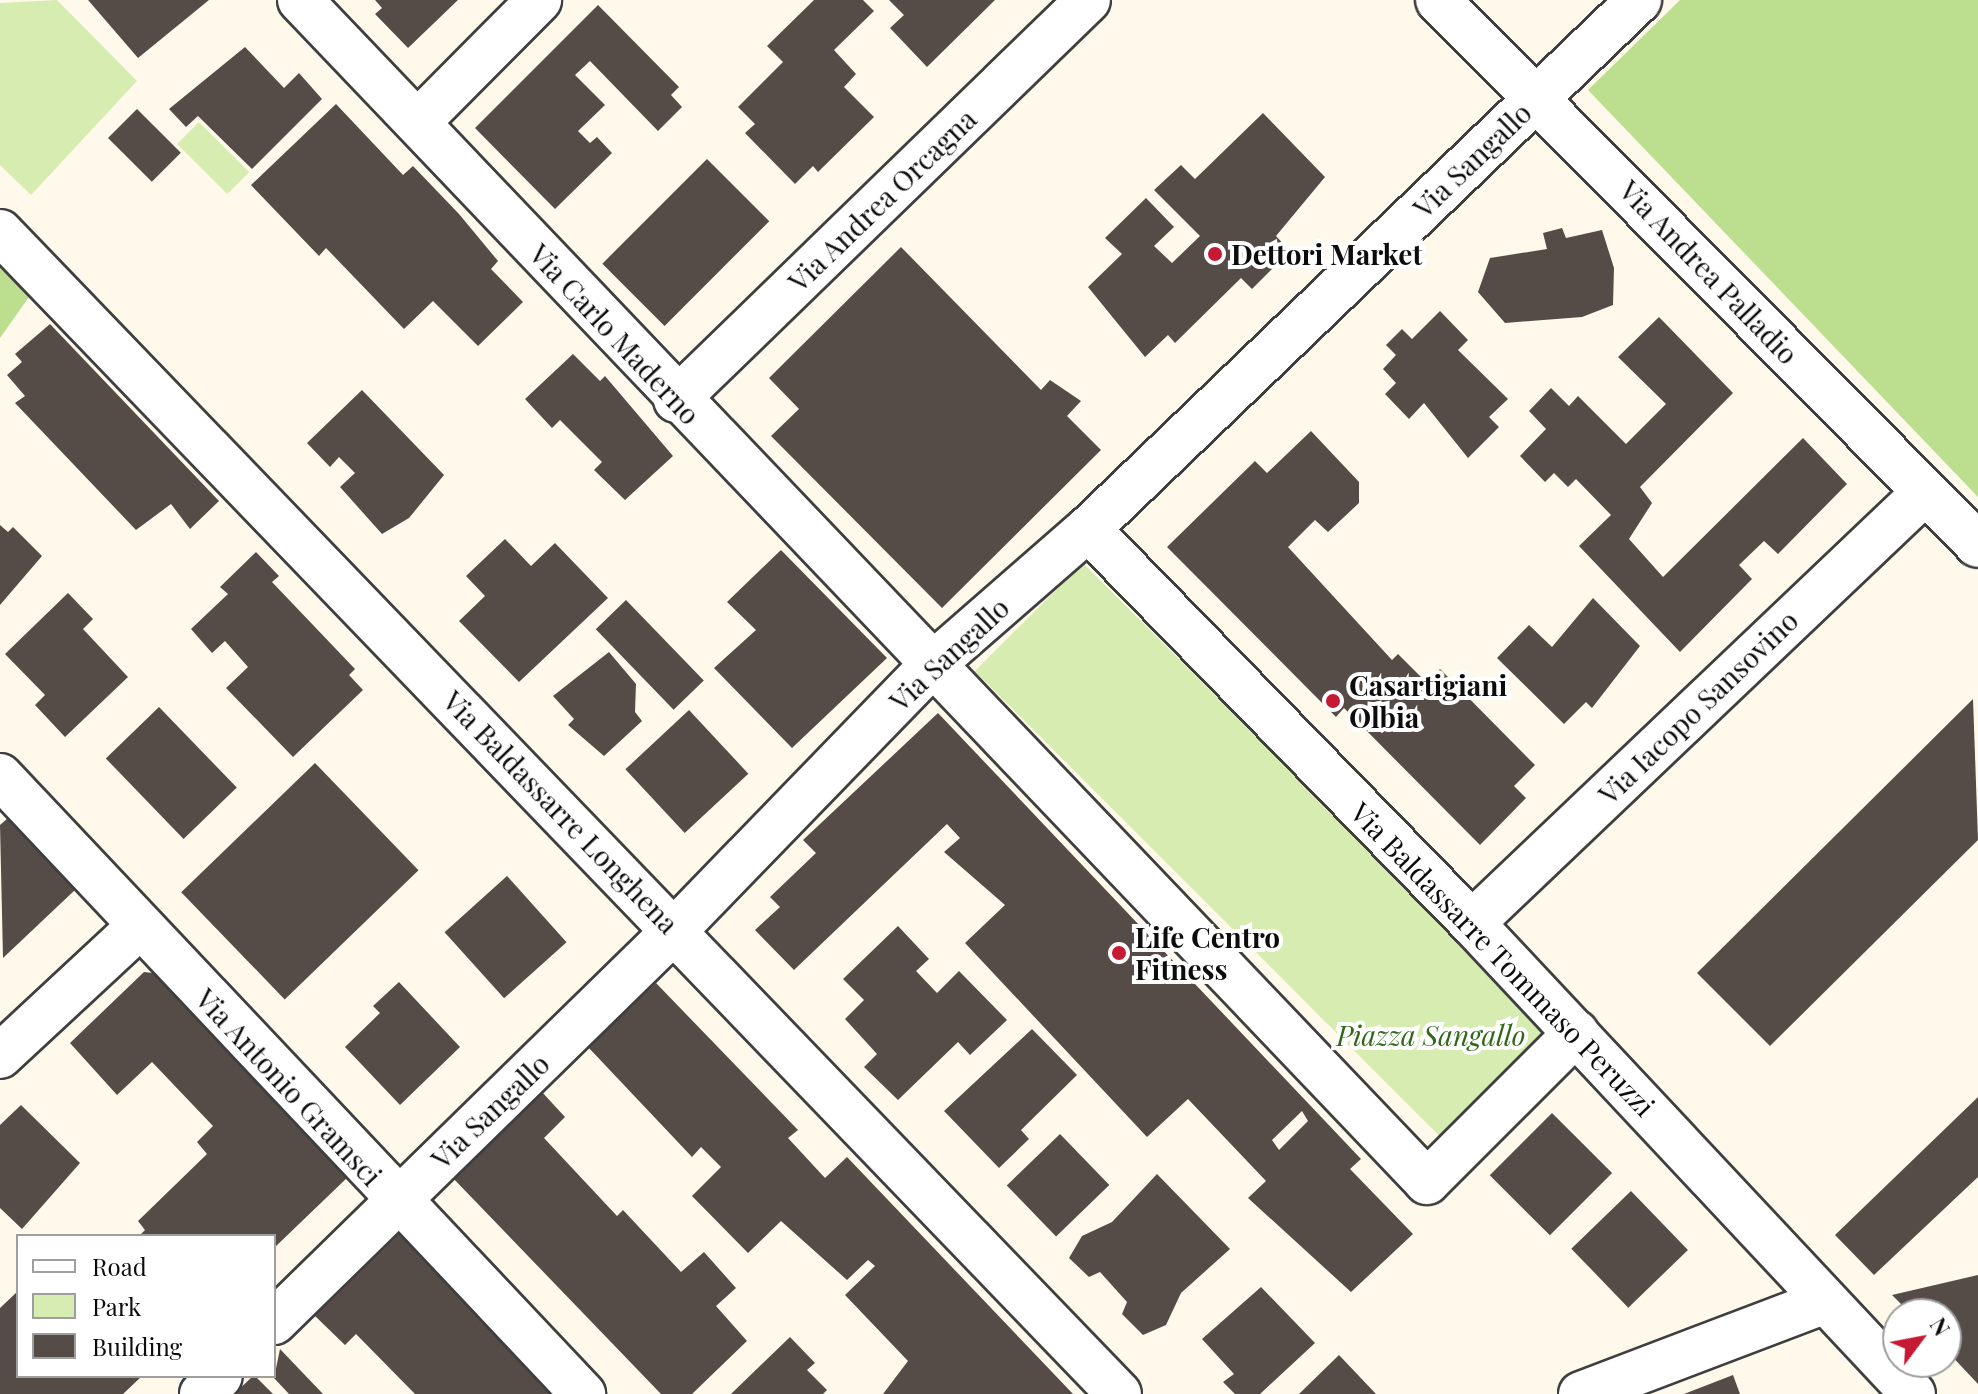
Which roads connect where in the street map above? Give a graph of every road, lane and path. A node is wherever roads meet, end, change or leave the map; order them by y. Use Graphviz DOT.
graph roads {
  1 [pos="300,0"];
  2 [pos="539,0"];
  3 [pos="1088,0"];
  4 [pos="1438,0"];
  5 [pos="1639,0"];
  6 [pos="1538,97"];
  7 [pos="418,122"];
  8 [pos="0,232"];
  9 [pos="676,400"];
  10 [pos="1925,492"];
  11 [pos="1088,529"];
  12 [pos="1978,545"];
  13 [pos="933,664"];
  14 [pos="0,776"];
  15 [pos="1472,923"];
  16 [pos="139,927"];
  17 [pos="675,930"];
  18 [pos="1576,1033"];
  19 [pos="0,1056"];
  20 [pos="396,1201"];
  21 [pos="1823,1302"];
  22 [pos="276,1320"];
  23 [pos="218,1378"];
  24 [pos="202,1394"];
  25 [pos="583,1394"];
  26 [pos="1119,1394"];
  27 [pos="1581,1394"];
  28 [pos="1913,1394"];
  1 -- 7 [label="street, Via Carlo Maderno"];
  2 -- 7 [label="street"];
  3 -- 9 [label="street, Via Andrea Orcagna"];
  4 -- 6 [label="street, Via Andrea Palladio"];
  5 -- 6 [label="street, Via Sangallo"];
  6 -- 10 [label="street, Via Andrea Palladio"];
  6 -- 11 [label="street, Via Sangallo"];
  7 -- 9 [label="street, Via Carlo Maderno"];
  8 -- 17 [label="street, Via Baldassarre Longhena"];
  9 -- 13 [label="street, Via Carlo Maderno"];
  10 -- 12 [label="street, Via Andrea Palladio"];
  10 -- 15 [label="street, Via Iacopo Sansovino"];
  11 -- 13 [label="street, Via Sangallo"];
  11 -- 15 [label="street, Via Baldassarre Tommaso Peruzzi"];
  13 -- 17 [label="street, Via Sangallo"];
  13 -- 18 [label="street"];
  14 -- 16 [label="street, Via Antonio Gramsci"];
  15 -- 18 [label="street, Via Baldassarre Tommaso Peruzzi"];
  16 -- 19 [label="street"];
  16 -- 20 [label="street, Via Antonio Gramsci"];
  17 -- 20 [label="street, Via Sangallo"];
  17 -- 26 [label="street, Via Baldassarre Longhena"];
  18 -- 21 [label="street, Via Baldassarre Tommaso Peruzzi"];
  20 -- 22 [label="street, Via Sangallo"];
  20 -- 25 [label="street, Via Antonio Gramsci"];
  21 -- 27 [label="street"];
  21 -- 28 [label="street, Via Baldassarre Tommaso Peruzzi"];
  23 -- 24 [label="street"];
}
